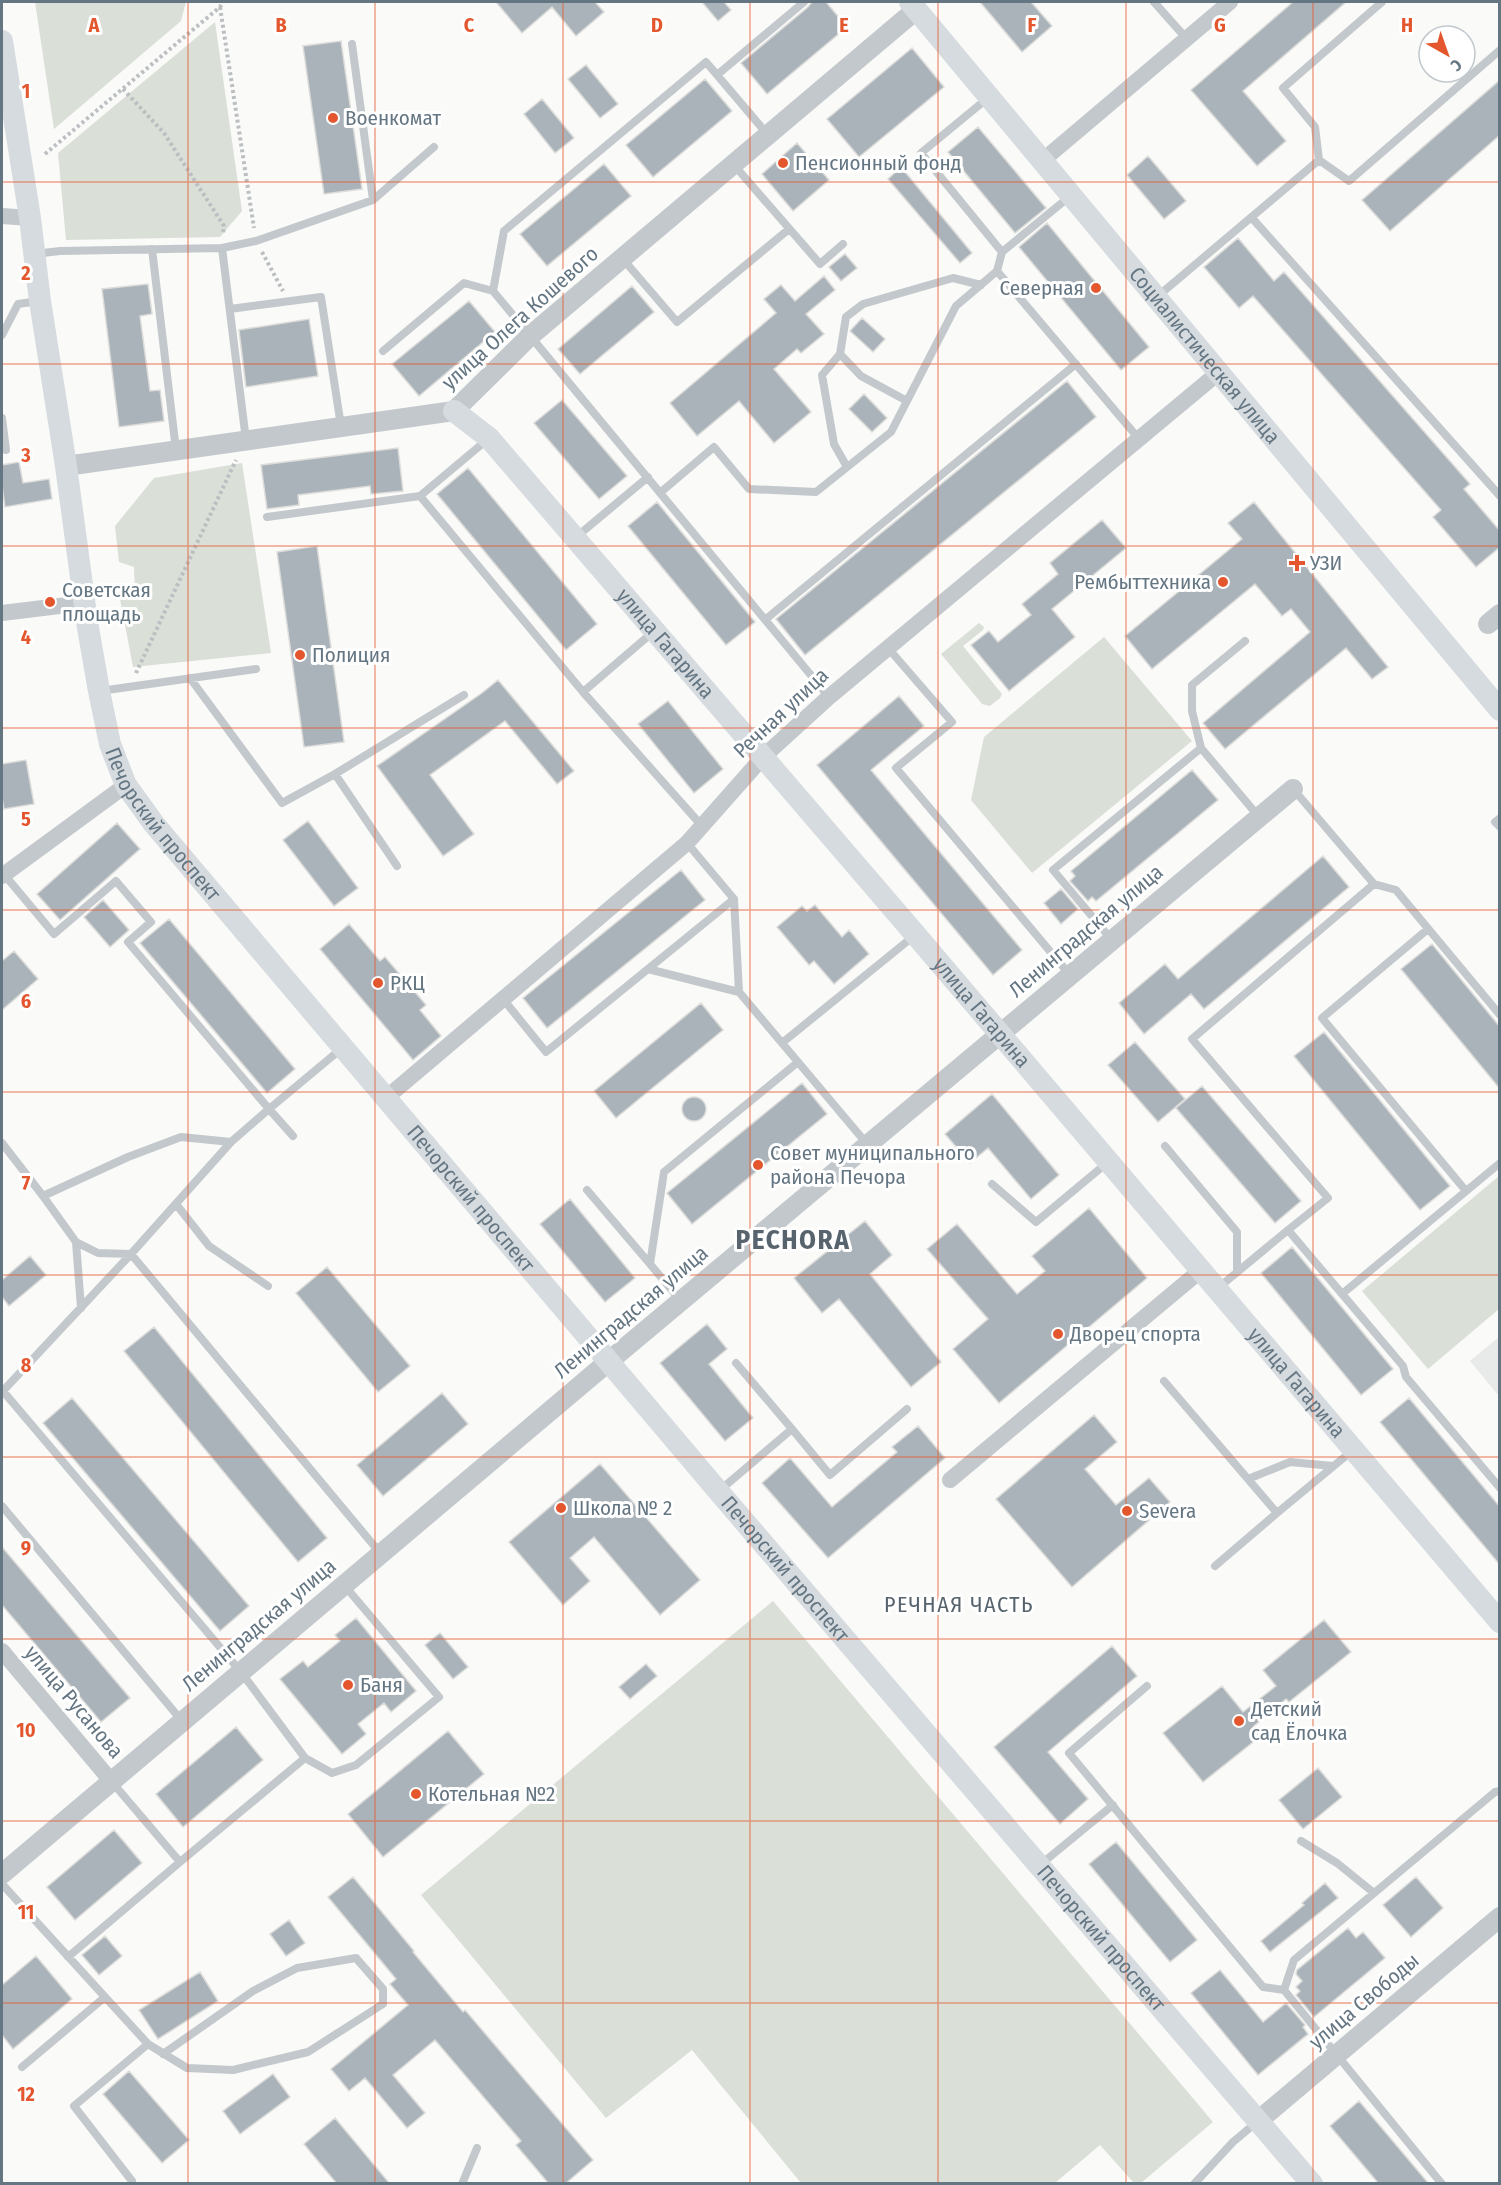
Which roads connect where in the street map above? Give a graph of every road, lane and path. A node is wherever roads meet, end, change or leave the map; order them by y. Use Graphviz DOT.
graph roads {
  1 [pos="223,2"];
  2 [pos="804,2"];
  3 [pos="1154,2"];
  4 [pos="1230,2"];
  5 [pos="1382,2"];
  6 [pos="913,5"];
  7 [pos="220,7"];
  8 [pos="1186,38"];
  9 [pos="2,41"];
  10 [pos="352,44"];
  11 [pos="1500,50"];
  12 [pos="717,75"];
  13 [pos="123,89"];
  14 [pos="989,97"];
  15 [pos="768,135"];
  16 [pos="434,147"];
  17 [pos="45,154"];
  18 [pos="1042,160"];
  19 [pos="1319,160"];
  20 [pos="733,164"];
  21 [pos="1071,195"];
  22 [pos="373,200"];
  23 [pos="2,216"];
  24 [pos="30,218"];
  25 [pos="1252,218"];
  26 [pos="789,229"];
  27 [pos="256,241"];
  28 [pos="843,244"];
  29 [pos="222,248"];
  30 [pos="152,249"];
  31 [pos="1002,252"];
  32 [pos="34,255"];
  33 [pos="622,258"];
  34 [pos="996,271"];
  35 [pos="981,285"];
  36 [pos="493,291"];
  37 [pos="1156,297"];
  38 [pos="40,301"];
  39 [pos="289,302"];
  40 [pos="230,309"];
  41 [pos="2,334"];
  42 [pos="530,336"];
  43 [pos="383,351"];
  44 [pos="840,354"];
  45 [pos="1076,364"];
  46 [pos="1218,373"];
  47 [pos="907,401"];
  48 [pos="454,411"];
  49 [pos="2,418"];
  50 [pos="341,426"];
  51 [pos="489,438"];
  52 [pos="1139,439"];
  53 [pos="243,447"];
  54 [pos="6,450"];
  55 [pos="176,450"];
  56 [pos="66,466"];
  57 [pos="847,467"];
  58 [pos="648,477"];
  59 [pos="661,492"];
  60 [pos="420,496"];
  61 [pos="1500,496"];
  62 [pos="267,517"];
  63 [pos="574,538"];
  64 [pos="84,603"];
  65 [pos="2,613"];
  66 [pos="766,619"];
  67 [pos="654,631"];
  68 [pos="1245,641"];
  69 [pos="888,648"];
  70 [pos="256,669"];
  71 [pos="190,678"];
  72 [pos="130,686"];
  73 [pos="99,691"];
  74 [pos="583,692"];
  75 [pos="464,694"];
  76 [pos="829,697"];
  77 [pos="1500,710"];
  78 [pos="1201,747"];
  79 [pos="763,757"];
  80 [pos="335,774"];
  81 [pos="126,785"];
  82 [pos="1293,789"];
  83 [pos="1260,817"];
  84 [pos="1500,818"];
  85 [pos="702,826"];
  86 [pos="1500,827"];
  87 [pos="687,843"];
  88 [pos="398,866"];
  89 [pos="2,874"];
  90 [pos="1374,884"];
  91 [pos="734,899"];
  92 [pos="1428,929"];
  93 [pos="915,934"];
  94 [pos="1113,940"];
  95 [pos="648,969"];
  96 [pos="1070,975"];
  97 [pos="739,992"];
  98 [pos="503,999"];
  99 [pos="1500,1014"];
  100 [pos="1000,1034"];
  101 [pos="782,1043"];
  102 [pos="344,1047"];
  103 [pos="798,1062"];
  104 [pos="386,1098"];
  105 [pos="269,1109"];
  106 [pos="293,1136"];
  107 [pos="231,1142"];
  108 [pos="2,1143"];
  109 [pos="867,1144"];
  110 [pos="1165,1146"];
  111 [pos="1109,1162"];
  112 [pos="1500,1163"];
  113 [pos="992,1184"];
  114 [pos="587,1190"];
  115 [pos="1466,1191"];
  116 [pos="43,1196"];
  117 [pos="176,1204"];
  118 [pos="1288,1230"];
  119 [pos="76,1242"];
  120 [pos="131,1254"];
  121 [pos="650,1264"];
  122 [pos="1200,1270"];
  123 [pos="1238,1272"];
  124 [pos="268,1286"];
  125 [pos="1217,1289"];
  126 [pos="1342,1294"];
  127 [pos="681,1301"];
  128 [pos="81,1308"];
  129 [pos="608,1362"];
  130 [pos="736,1363"];
  131 [pos="1164,1381"];
  132 [pos="2,1391"];
  133 [pos="907,1409"];
  134 [pos="792,1430"];
  135 [pos="1353,1450"];
  136 [pos="1333,1466"];
  137 [pos="1248,1479"];
  138 [pos="950,1480"];
  139 [pos="1500,1488"];
  140 [pos="719,1492"];
  141 [pos="2,1506"];
  142 [pos="1277,1513"];
  143 [pos="381,1554"];
  144 [pos="1215,1566"];
  145 [pos="344,1585"];
  146 [pos="1500,1622"];
  147 [pos="2,1651"];
  148 [pos="241,1672"];
  149 [pos="1147,1686"];
  150 [pos="183,1721"];
  151 [pos="305,1758"];
  152 [pos="112,1782"];
  153 [pos="1500,1791"];
  154 [pos="1113,1805"];
  155 [pos="1301,1841"];
  156 [pos="180,1862"];
  157 [pos="1040,1865"];
  158 [pos="2,1874"];
  159 [pos="2,1884"];
  160 [pos="1374,1893"];
  161 [pos="1500,1917"];
  162 [pos="68,1957"];
  163 [pos="1284,1990"];
  164 [pos="105,1997"];
  165 [pos="148,2044"];
  166 [pos="163,2054"];
  167 [pos="1337,2055"];
  168 [pos="22,2067"];
  169 [pos="1258,2121"];
  170 [pos="477,2148"];
  171 [pos="132,2181"];
  172 [pos="462,2184"];
  173 [pos="1194,2184"];
  174 [pos="1312,2184"];
  175 [pos="1442,2184"];
  1 -- 7 [label="path"];
  2 -- 12 [label="lane"];
  3 -- 8 [label="lane"];
  4 -- 8 [label="street"];
  5 -- 19 [label="lane"];
  6 -- 14 [label="main road, Социалистическая улица"];
  6 -- 15 [label="street, улица Олега Кошевого"];
  7 -- 13 [label="path"];
  7 -- 27 [label="path"];
  8 -- 18 [label="street"];
  9 -- 24 [label="main road, Печорский проспект"];
  10 -- 22 [label="lane"];
  11 -- 19 [label="lane"];
  12 -- 15 [label="lane"];
  12 -- 36 [label="lane"];
  13 -- 17 [label="path"];
  13 -- 29 [label="path"];
  14 -- 18 [label="main road, Социалистическая улица"];
  14 -- 31 [label="lane"];
  15 -- 20 [label="street, улица Олега Кошевого"];
  16 -- 22 [label="lane"];
  18 -- 21 [label="main road, Социалистическая улица"];
  19 -- 25 [label="lane"];
  20 -- 26 [label="lane"];
  20 -- 33 [label="street, улица Олега Кошевого"];
  21 -- 31 [label="lane"];
  21 -- 37 [label="main road, Социалистическая улица"];
  22 -- 27 [label="lane"];
  23 -- 24 [label="street"];
  24 -- 32 [label="main road, Печорский проспект"];
  25 -- 37 [label="lane"];
  25 -- 61 [label="lane"];
  26 -- 28 [label="lane"];
  26 -- 33 [label="lane"];
  27 -- 29 [label="lane"];
  27 -- 39 [label="path"];
  29 -- 30 [label="lane"];
  29 -- 40 [label="lane"];
  30 -- 32 [label="lane"];
  30 -- 55 [label="lane"];
  31 -- 34 [label="lane"];
  32 -- 38 [label="main road, Печорский проспект"];
  33 -- 42 [label="street, улица Олега Кошевого"];
  34 -- 35 [label="lane"];
  34 -- 45 [label="lane"];
  35 -- 44 [label="lane"];
  35 -- 47 [label="lane"];
  36 -- 42 [label="lane"];
  36 -- 43 [label="lane"];
  37 -- 46 [label="main road, Социалистическая улица"];
  38 -- 41 [label="lane"];
  38 -- 56 [label="main road, Печорский проспект"];
  39 -- 40 [label="lane"];
  39 -- 50 [label="lane"];
  40 -- 53 [label="lane"];
  42 -- 48 [label="street, улица Олега Кошевого"];
  42 -- 58 [label="lane"];
  44 -- 47 [label="lane"];
  44 -- 57 [label="lane"];
  45 -- 52 [label="lane"];
  45 -- 66 [label="lane"];
  46 -- 52 [label="street, Речная улица"];
  46 -- 77 [label="main road, Социалистическая улица"];
  47 -- 57 [label="lane"];
  48 -- 50 [label="street, улица Олега Кошевого"];
  48 -- 51 [label="main road, улица Гагарина"];
  49 -- 54 [label="lane"];
  50 -- 53 [label="street, улица Олега Кошевого"];
  51 -- 60 [label="lane"];
  51 -- 63 [label="main road, улица Гагарина"];
  52 -- 69 [label="street, Речная улица"];
  53 -- 55 [label="street, улица Олега Кошевого"];
  53 -- 72 [label="path"];
  55 -- 56 [label="street, улица Олега Кошевого"];
  56 -- 64 [label="main road, Печорский проспект"];
  57 -- 59 [label="lane"];
  58 -- 59 [label="lane"];
  58 -- 63 [label="lane"];
  59 -- 66 [label="lane"];
  60 -- 62 [label="lane"];
  60 -- 74 [label="lane"];
  63 -- 67 [label="main road, улица Гагарина"];
  64 -- 65 [label="street"];
  64 -- 73 [label="main road, Печорский проспект"];
  66 -- 76 [label="lane"];
  67 -- 74 [label="lane"];
  67 -- 79 [label="main road, улица Гагарина"];
  68 -- 78 [label="lane"];
  69 -- 76 [label="street, Речная улица"];
  69 -- 96 [label="lane"];
  70 -- 71 [label="lane"];
  71 -- 72 [label="lane"];
  71 -- 80 [label="lane"];
  72 -- 73 [label="lane"];
  73 -- 81 [label="main road, Печорский проспект"];
  74 -- 85 [label="lane"];
  75 -- 80 [label="lane"];
  76 -- 79 [label="street, Речная улица"];
  78 -- 83 [label="lane"];
  78 -- 94 [label="lane"];
  79 -- 85 [label="street, Речная улица"];
  79 -- 93 [label="main road, улица Гагарина"];
  80 -- 88 [label="lane"];
  81 -- 89 [label="street"];
  81 -- 102 [label="main road, Печорский проспект"];
  82 -- 83 [label="street, Ленинградская улица"];
  82 -- 90 [label="lane"];
  83 -- 94 [label="street, Ленинградская улица"];
  84 -- 86 [label="lane"];
  85 -- 87 [label="street, Речная улица"];
  87 -- 91 [label="lane"];
  87 -- 98 [label="street, Речная улица"];
  89 -- 105 [label="lane"];
  90 -- 92 [label="lane"];
  90 -- 118 [label="lane"];
  91 -- 95 [label="lane"];
  91 -- 97 [label="lane"];
  92 -- 99 [label="lane"];
  92 -- 115 [label="lane"];
  93 -- 100 [label="main road, улица Гагарина"];
  93 -- 101 [label="lane"];
  94 -- 96 [label="street, Ленинградская улица"];
  95 -- 97 [label="lane"];
  95 -- 98 [label="lane"];
  96 -- 100 [label="street, Ленинградская улица"];
  97 -- 101 [label="lane"];
  98 -- 104 [label="street, Речная улица"];
  100 -- 109 [label="street, Ленинградская улица"];
  100 -- 111 [label="main road, улица Гагарина"];
  101 -- 103 [label="lane"];
  102 -- 104 [label="main road, Печорский проспект"];
  102 -- 105 [label="lane"];
  103 -- 109 [label="lane"];
  103 -- 121 [label="lane"];
  104 -- 129 [label="main road, Печорский проспект"];
  105 -- 106 [label="lane"];
  105 -- 107 [label="lane"];
  107 -- 116 [label="lane"];
  107 -- 117 [label="lane"];
  108 -- 116 [label="lane"];
  109 -- 127 [label="street, Ленинградская улица"];
  110 -- 123 [label="lane"];
  111 -- 113 [label="lane"];
  111 -- 122 [label="main road, улица Гагарина"];
  112 -- 115 [label="lane"];
  114 -- 121 [label="lane"];
  115 -- 126 [label="lane"];
  116 -- 119 [label="lane"];
  117 -- 120 [label="lane"];
  117 -- 124 [label="lane"];
  118 -- 123 [label="lane"];
  118 -- 126 [label="lane"];
  119 -- 120 [label="lane"];
  119 -- 128 [label="lane"];
  120 -- 128 [label="lane"];
  120 -- 143 [label="lane"];
  121 -- 127 [label="lane"];
  122 -- 125 [label="main road, улица Гагарина"];
  122 -- 138 [label="street"];
  123 -- 125 [label="lane"];
  125 -- 135 [label="main road, улица Гагарина"];
  126 -- 139 [label="lane"];
  127 -- 129 [label="street, Ленинградская улица"];
  128 -- 132 [label="lane"];
  129 -- 140 [label="main road, Печорский проспект"];
  129 -- 143 [label="street, Ленинградская улица"];
  130 -- 134 [label="lane"];
  131 -- 137 [label="lane"];
  132 -- 148 [label="lane"];
  133 -- 134 [label="lane"];
  134 -- 140 [label="lane"];
  135 -- 136 [label="lane"];
  135 -- 146 [label="main road, улица Гагарина"];
  136 -- 137 [label="lane"];
  136 -- 142 [label="lane"];
  137 -- 142 [label="lane"];
  140 -- 157 [label="main road, Печорский проспект"];
  141 -- 150 [label="lane"];
  142 -- 144 [label="lane"];
  143 -- 145 [label="street, Ленинградская улица"];
  145 -- 148 [label="street, Ленинградская улица"];
  145 -- 151 [label="lane"];
  147 -- 152 [label="street, улица Русанова"];
  148 -- 150 [label="street, Ленинградская улица"];
  148 -- 151 [label="lane"];
  149 -- 154 [label="lane"];
  150 -- 152 [label="street, Ленинградская улица"];
  151 -- 156 [label="lane"];
  152 -- 156 [label="lane"];
  152 -- 158 [label="street, Ленинградская улица"];
  153 -- 160 [label="lane"];
  154 -- 157 [label="lane"];
  154 -- 163 [label="lane"];
  155 -- 160 [label="lane"];
  156 -- 162 [label="lane"];
  157 -- 169 [label="main road, Печорский проспект"];
  159 -- 162 [label="lane"];
  160 -- 163 [label="lane"];
  161 -- 167 [label="street, улица Свободы"];
  162 -- 164 [label="lane"];
  163 -- 167 [label="lane"];
  164 -- 165 [label="lane"];
  164 -- 168 [label="lane"];
  165 -- 166 [label="lane"];
  165 -- 171 [label="lane"];
  166 -- 166 [label="lane"];
  167 -- 169 [label="street, улица Свободы"];
  167 -- 175 [label="lane"];
  169 -- 173 [label="lane"];
  169 -- 174 [label="main road, Печорский проспект"];
  170 -- 172 [label="lane"];
}
